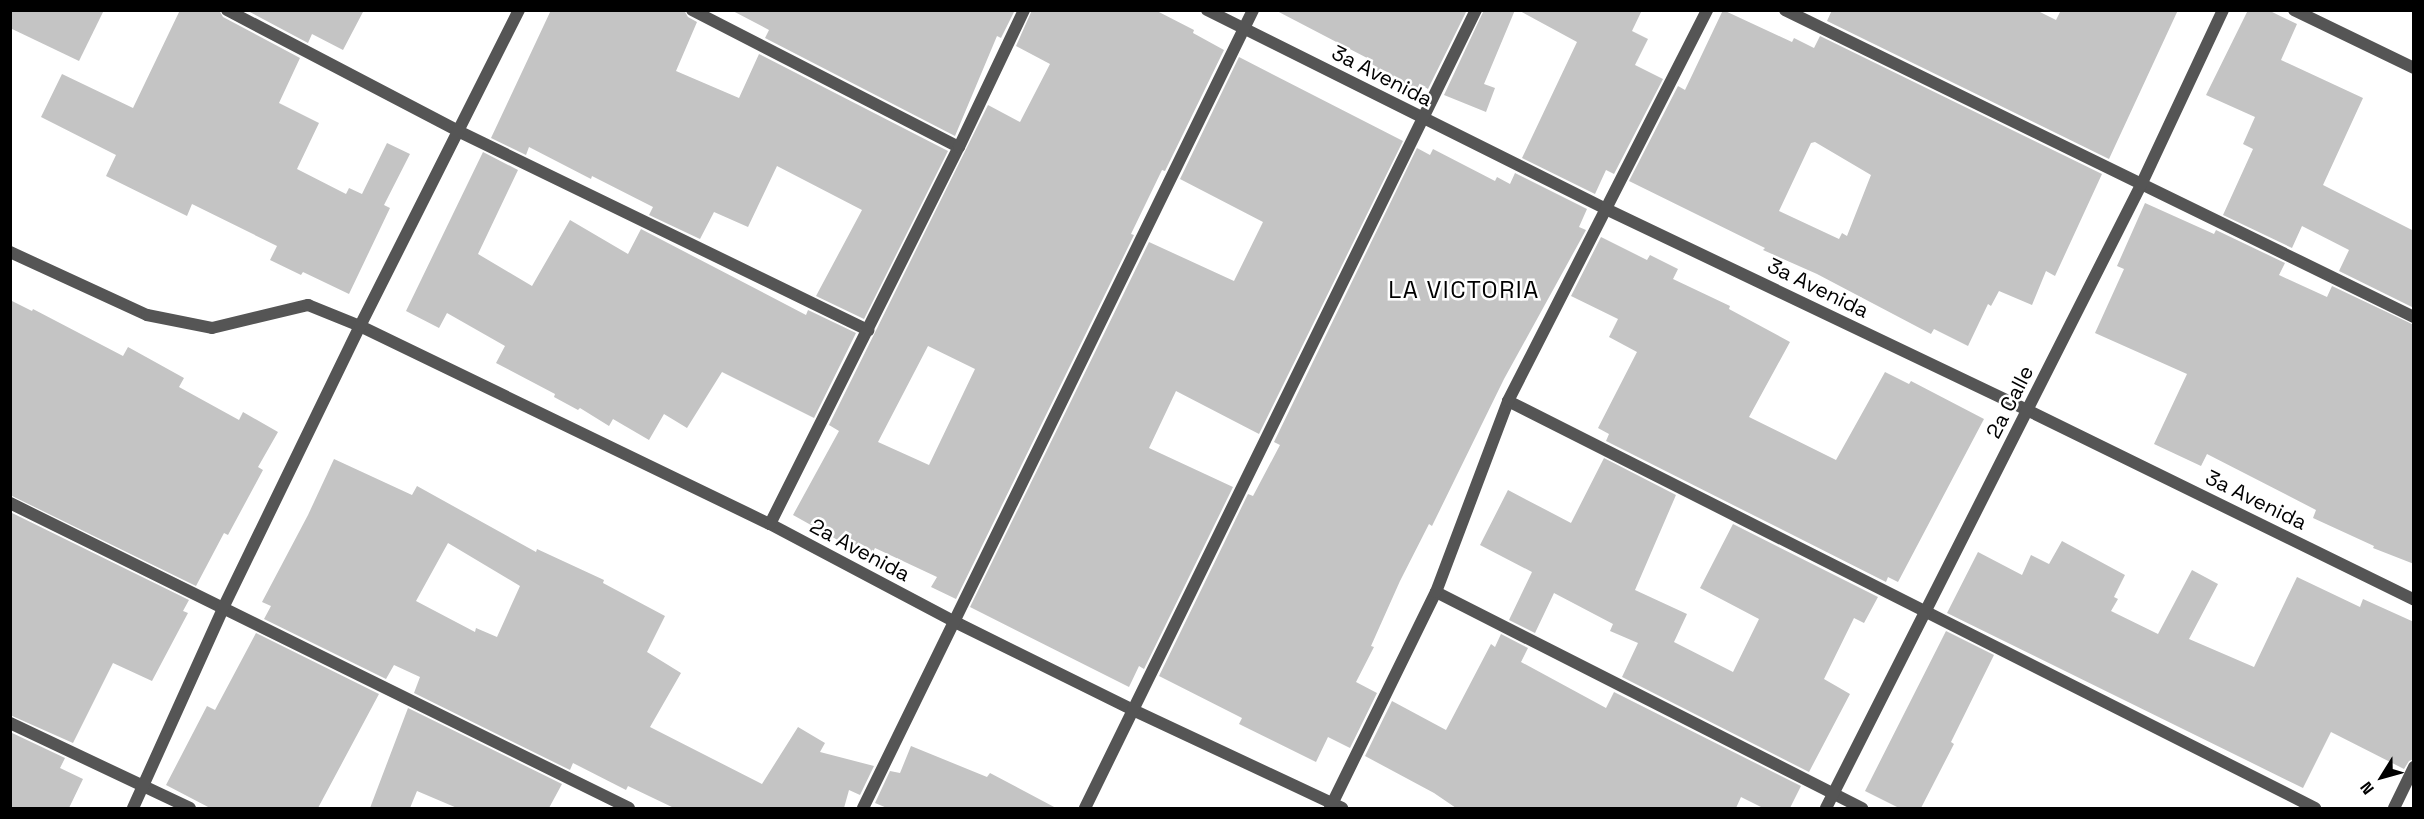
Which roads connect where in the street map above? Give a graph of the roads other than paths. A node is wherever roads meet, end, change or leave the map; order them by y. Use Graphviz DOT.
graph roads {
  1 [pos="227,10"];
  2 [pos="519,10"];
  3 [pos="692,10"];
  4 [pos="1024,10"];
  5 [pos="1207,10"];
  6 [pos="1253,10"];
  7 [pos="1476,10"];
  8 [pos="1707,10"];
  9 [pos="1785,10"];
  10 [pos="2223,10"];
  11 [pos="2294,10"];
  12 [pos="1244,28"];
  13 [pos="2414,68"];
  14 [pos="1424,119"];
  15 [pos="460,132"];
  16 [pos="959,147"];
  17 [pos="2141,184"];
  18 [pos="1606,209"];
  19 [pos="10,252"];
  20 [pos="2414,317"];
  21 [pos="360,326"];
  22 [pos="868,330"];
  23 [pos="1508,401"];
  24 [pos="2027,410"];
  25 [pos="10,503"];
  26 [pos="770,524"];
  27 [pos="1436,592"];
  28 [pos="2414,600"];
  29 [pos="224,606"];
  30 [pos="1924,613"];
  31 [pos="956,622"];
  32 [pos="1133,710"];
  33 [pos="10,723"];
  34 [pos="2414,767"];
  35 [pos="144,784"];
  36 [pos="1832,794"];
  37 [pos="1335,807"];
  38 [pos="133,808"];
  39 [pos="190,808"];
  40 [pos="629,808"];
  41 [pos="863,808"];
  42 [pos="1085,808"];
  43 [pos="1826,808"];
  44 [pos="1863,808"];
  45 [pos="2315,808"];
  46 [pos="2394,808"];
  1 -- 15 [label="street"];
  2 -- 15 [label="street"];
  3 -- 16 [label="street"];
  4 -- 16 [label="street"];
  5 -- 12 [label="street, 3a Avenida"];
  6 -- 12 [label="street"];
  7 -- 14 [label="street"];
  8 -- 18 [label="street"];
  9 -- 17 [label="street"];
  10 -- 17 [label="street, 2a Calle"];
  11 -- 13 [label="street"];
  12 -- 14 [label="street, 3a Avenida"];
  12 -- 31 [label="street"];
  14 -- 18 [label="street, 3a Avenida"];
  14 -- 32 [label="street"];
  15 -- 21 [label="street"];
  15 -- 22 [label="street"];
  16 -- 22 [label="street"];
  17 -- 20 [label="street"];
  17 -- 24 [label="street, 2a Calle"];
  18 -- 23 [label="street"];
  18 -- 24 [label="street, 3a Avenida"];
  19 -- 21 [label="street, 2a Avenida"];
  21 -- 26 [label="street, 2a Avenida"];
  21 -- 29 [label="street"];
  22 -- 26 [label="street"];
  23 -- 27 [label="street"];
  23 -- 30 [label="street"];
  24 -- 28 [label="street, 3a Avenida"];
  24 -- 30 [label="street, 2a Calle"];
  25 -- 29 [label="street"];
  26 -- 31 [label="street, 2a Avenida"];
  27 -- 36 [label="street"];
  27 -- 37 [label="street"];
  29 -- 35 [label="street"];
  29 -- 40 [label="street"];
  30 -- 36 [label="street, 2a Calle"];
  30 -- 45 [label="street"];
  31 -- 32 [label="street, 2a Avenida"];
  31 -- 41 [label="street"];
  32 -- 37 [label="street, 2a Avenida"];
  32 -- 42 [label="street"];
  33 -- 35 [label="street"];
  34 -- 46 [label="street"];
  35 -- 38 [label="street"];
  35 -- 39 [label="street"];
  36 -- 43 [label="street, 2a Calle"];
  36 -- 44 [label="street"];
}
